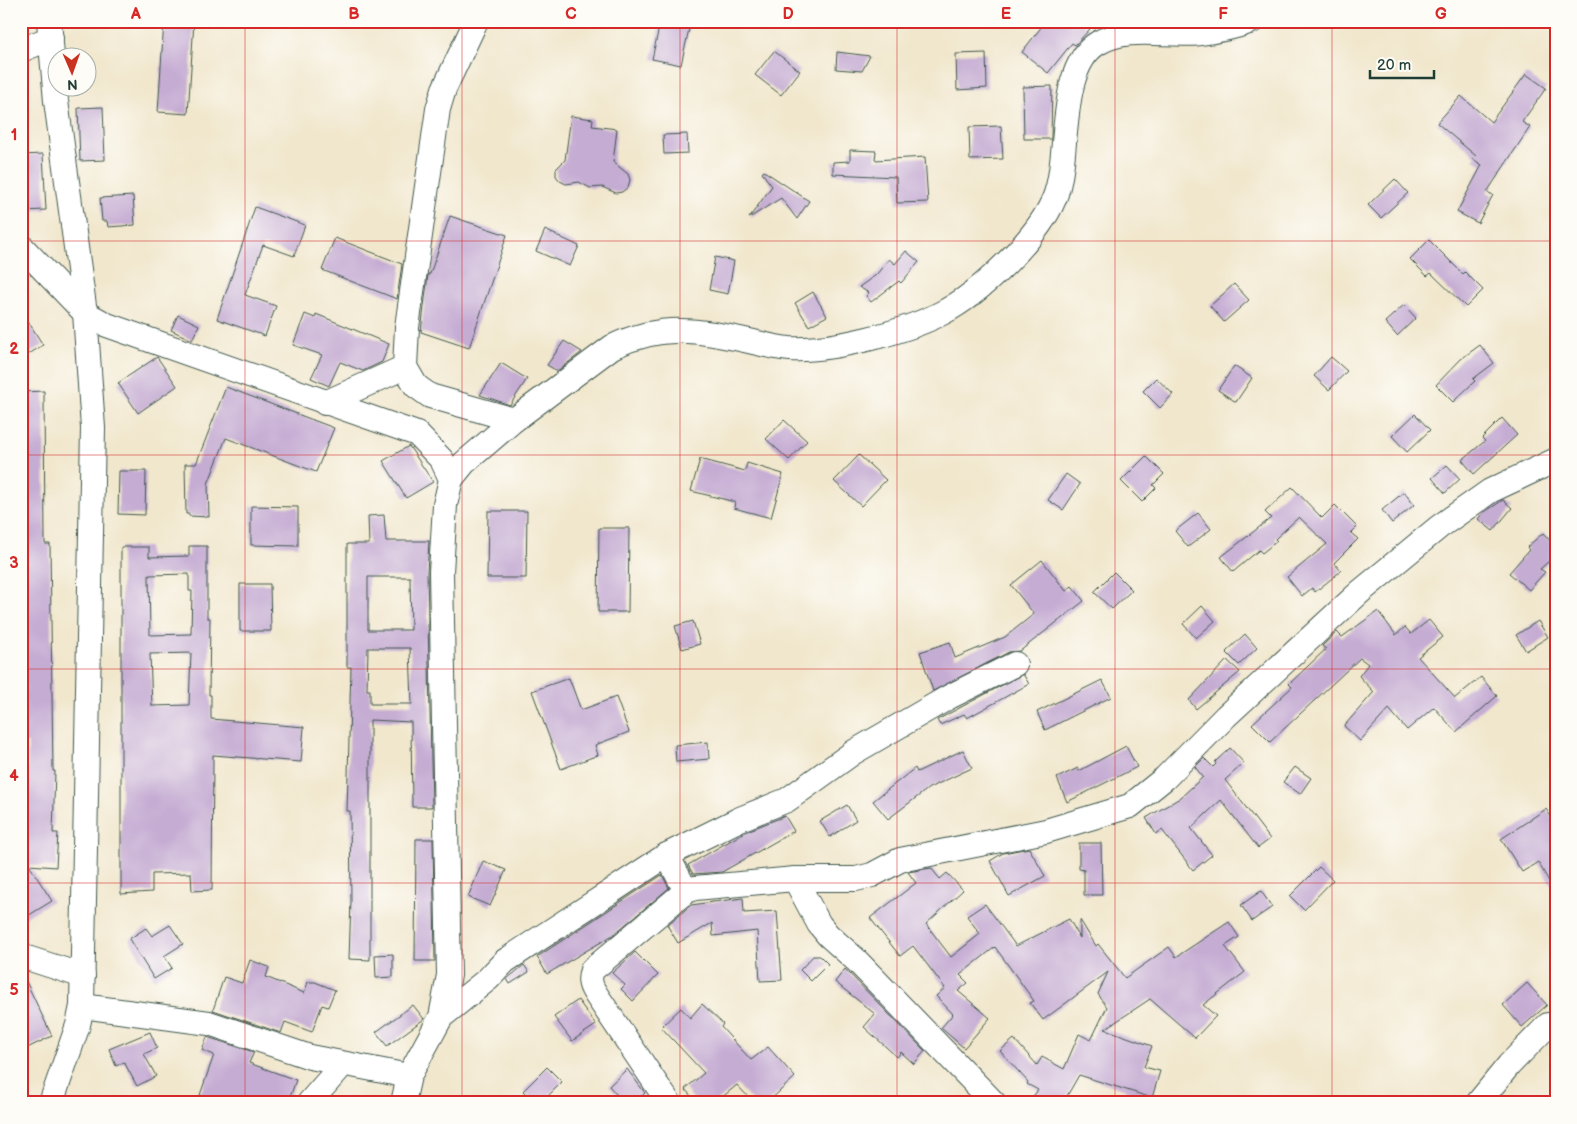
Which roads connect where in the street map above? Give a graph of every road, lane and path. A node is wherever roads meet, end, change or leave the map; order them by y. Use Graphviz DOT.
graph roads {
  1 [pos="476,21"];
  2 [pos="1252,21"];
  3 [pos="50,30"];
  4 [pos="21,50"];
  5 [pos="21,246"];
  6 [pos="85,313"];
  7 [pos="405,367"];
  8 [pos="325,403"];
  9 [pos="514,420"];
  10 [pos="1556,460"];
  11 [pos="451,479"];
  12 [pos="1015,664"];
  13 [pos="667,855"];
  14 [pos="794,879"];
  15 [pos="686,891"];
  16 [pos="21,956"];
  17 [pos="83,976"];
  18 [pos="82,1006"];
  19 [pos="441,1017"];
  20 [pos="1548,1025"];
  21 [pos="343,1064"];
  22 [pos="409,1076"];
  23 [pos="51,1103"];
  24 [pos="310,1103"];
  25 [pos="403,1103"];
  26 [pos="669,1103"];
  27 [pos="994,1103"];
  28 [pos="1478,1103"];
  1 -- 7 [label="street"];
  2 -- 9 [label="street"];
  3 -- 4 [label="street"];
  3 -- 6 [label="street"];
  5 -- 6 [label="street"];
  6 -- 8 [label="street"];
  6 -- 17 [label="street"];
  7 -- 8 [label="street"];
  7 -- 9 [label="street"];
  8 -- 11 [label="street"];
  9 -- 11 [label="street"];
  10 -- 14 [label="street"];
  11 -- 19 [label="street"];
  12 -- 13 [label="street"];
  13 -- 15 [label="street"];
  13 -- 19 [label="street"];
  14 -- 15 [label="street"];
  14 -- 27 [label="street"];
  15 -- 26 [label="street"];
  16 -- 17 [label="street"];
  17 -- 18 [label="street"];
  18 -- 21 [label="street"];
  18 -- 23 [label="street"];
  19 -- 22 [label="street"];
  20 -- 28 [label="street"];
  21 -- 22 [label="street"];
  21 -- 24 [label="street"];
  22 -- 25 [label="street"];
}
